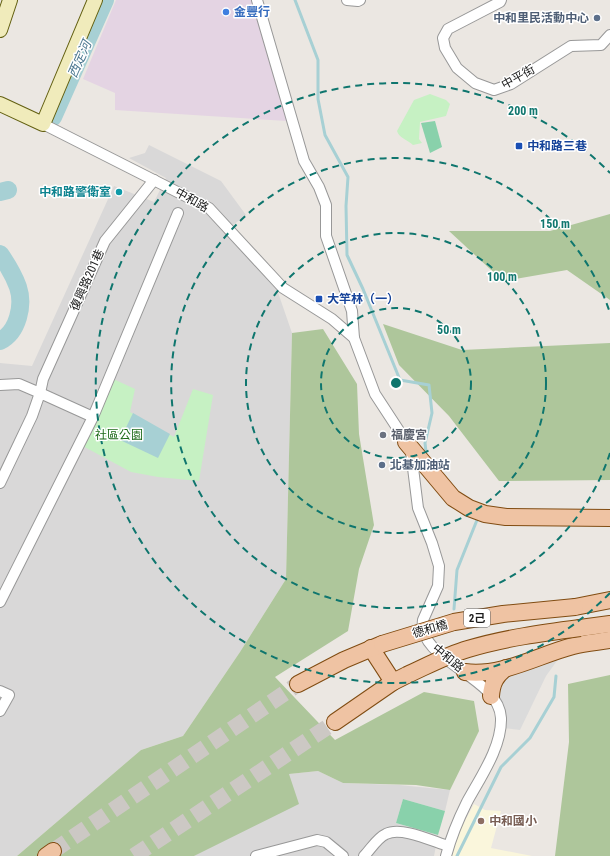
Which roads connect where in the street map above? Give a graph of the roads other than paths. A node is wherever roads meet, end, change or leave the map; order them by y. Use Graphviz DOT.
graph roads {
  1 [pos="10,0"];
  2 [pos="95,0"];
  3 [pos="257,0"];
  4 [pos="347,0"];
  5 [pos="360,0"];
  6 [pos="502,0"];
  7 [pos="0,30"];
  8 [pos="610,36"];
  9 [pos="0,104"];
  10 [pos="43,124"];
  11 [pos="154,180"];
  12 [pos="178,213"];
  13 [pos="352,311"];
  14 [pos="332,319"];
  15 [pos="354,338"];
  16 [pos="0,384"];
  17 [pos="40,392"];
  18 [pos="93,417"];
  19 [pos="406,442"];
  20 [pos="412,465"];
  21 [pos="429,470"];
  22 [pos="0,483"];
  23 [pos="610,518"];
  24 [pos="610,600"];
  25 [pos="0,602"];
  26 [pos="610,624"];
  27 [pos="610,640"];
  28 [pos="377,646"];
  29 [pos="506,668"];
  30 [pos="465,672"];
  31 [pos="400,679"];
  32 [pos="298,684"];
  33 [pos="0,691"];
  34 [pos="491,696"];
  35 [pos="0,711"];
  36 [pos="334,722"];
  37 [pos="447,851"];
  38 [pos="256,856"];
  39 [pos="343,856"];
  40 [pos="364,856"];
  1 -- 7 [label="street"];
  2 -- 10 [label="street"];
  3 -- 13 [label="street, 中和路"];
  4 -- 5 [label="street"];
  6 -- 8 [label="street, 中平街"];
  9 -- 10 [label="street, 中和路"];
  10 -- 11 [label="street, 中和路"];
  11 -- 14 [label="street, 中和路"];
  11 -- 17 [label="street, 復興路201巷"];
  12 -- 18 [label="street"];
  13 -- 14 [label="street"];
  13 -- 15 [label="street, 中和路"];
  14 -- 15 [label="street, 中和路"];
  15 -- 19 [label="street, 中和路"];
  16 -- 17 [label="street"];
  17 -- 18 [label="street"];
  17 -- 22 [label="street, 復興路201巷"];
  18 -- 25 [label="street"];
  19 -- 20 [label="street, 中和路"];
  19 -- 21 [label="main road"];
  20 -- 21 [label="main road"];
  20 -- 30 [label="street, 中和路"];
  21 -- 23 [label="main road"];
  24 -- 28 [label="main road, 德和橋 / 2己, bridge"];
  26 -- 31 [label="main road, 2己, bridge"];
  27 -- 29 [label="main road"];
  28 -- 31 [label="main road"];
  28 -- 32 [label="main road, 2己"];
  29 -- 30 [label="main road"];
  29 -- 34 [label="main road"];
  30 -- 34 [label="street, 中和路"];
  31 -- 36 [label="main road, 2己"];
  33 -- 35 [label="street"];
  34 -- 37 [label="street, 中和路"];
  37 -- 40 [label="street"];
  38 -- 39 [label="street"];
}
